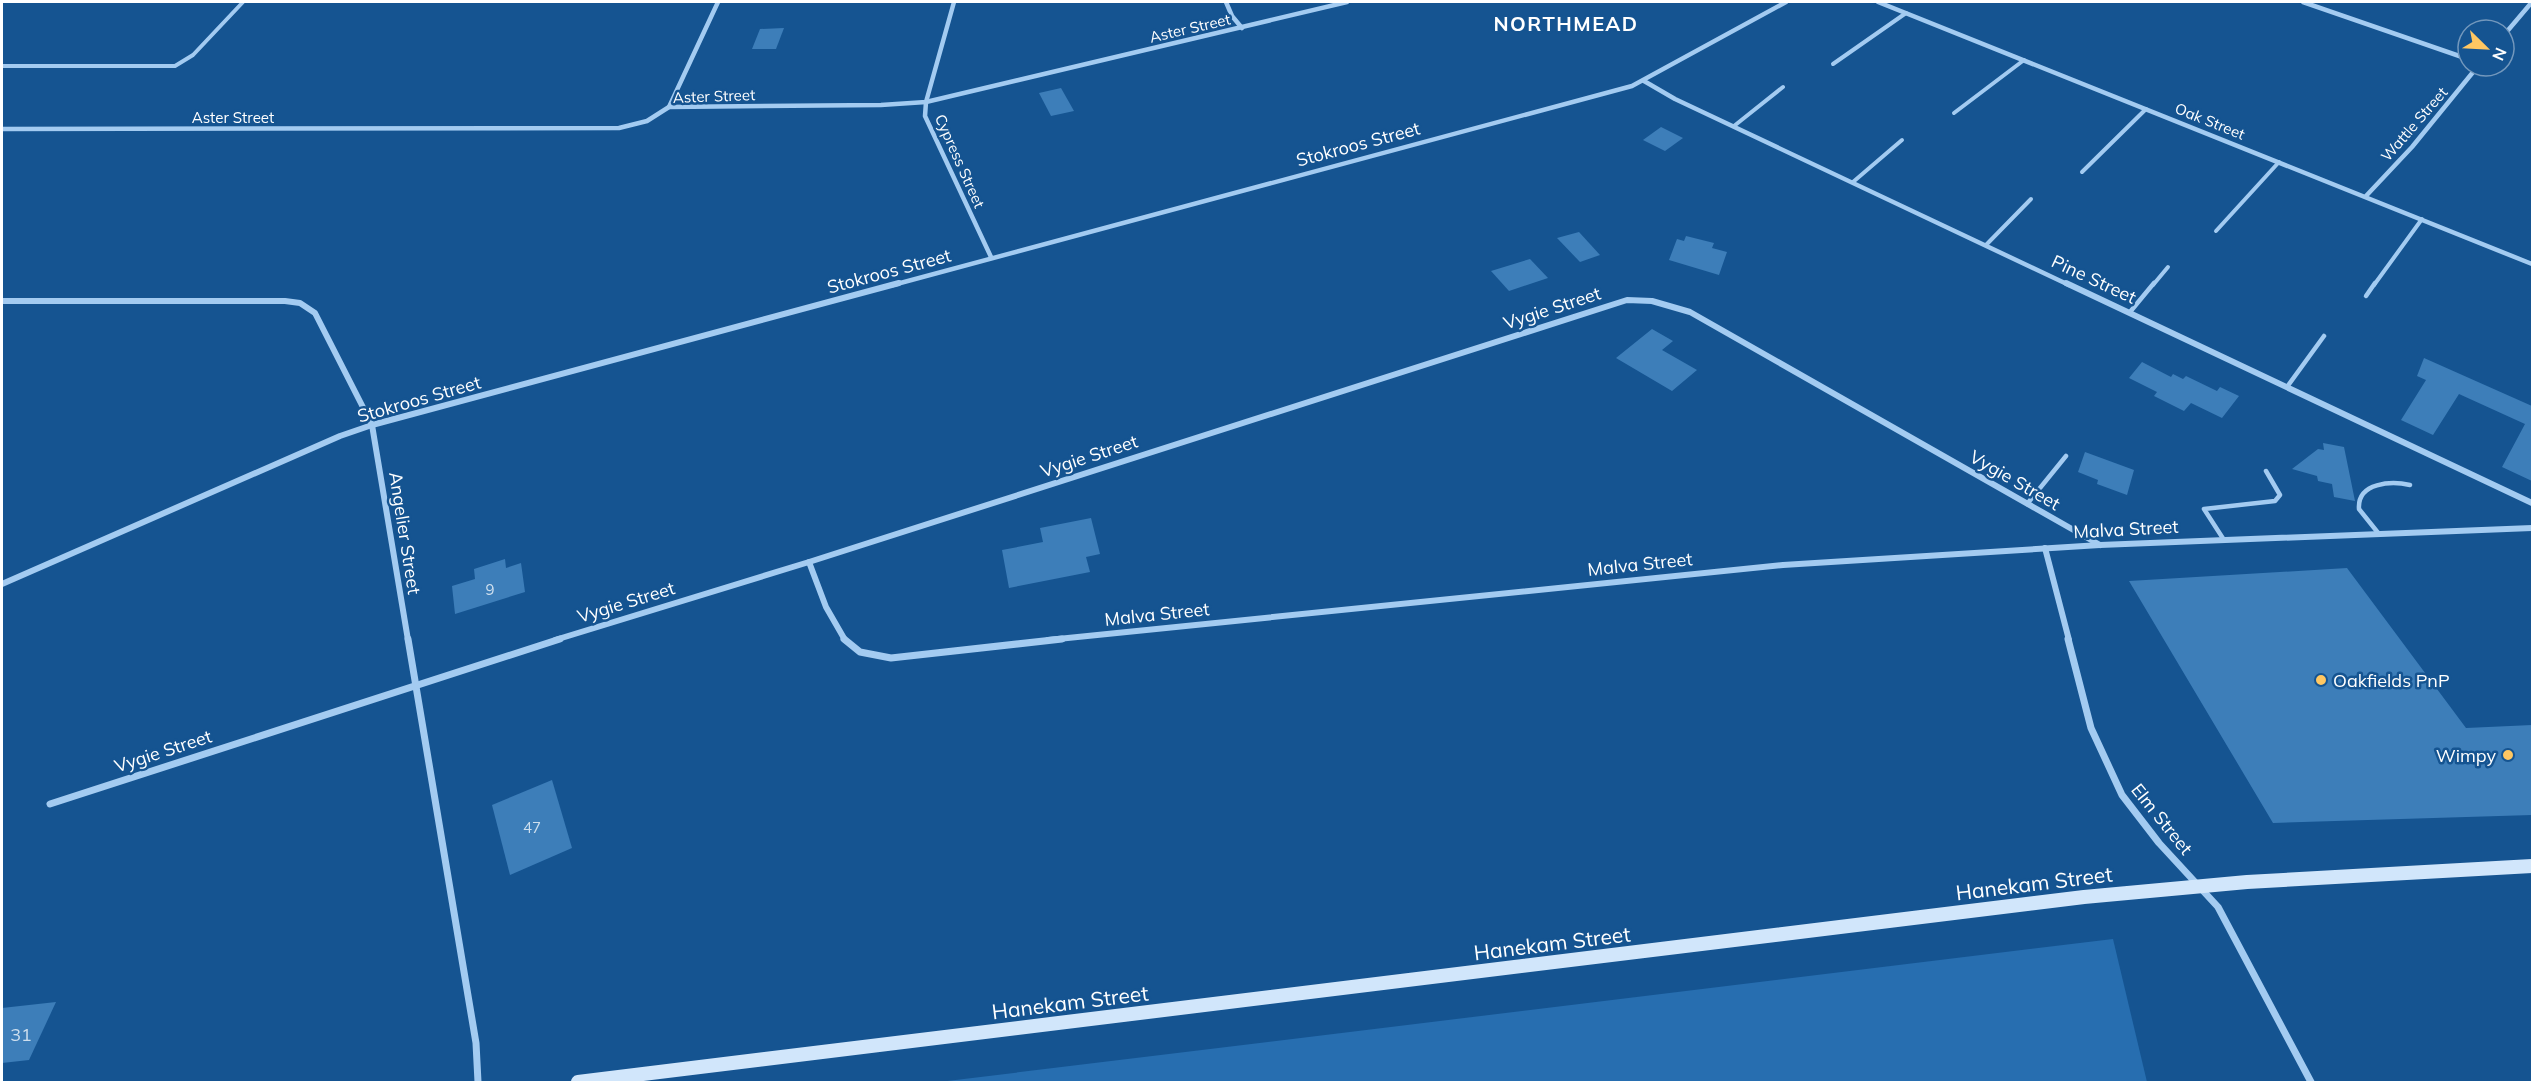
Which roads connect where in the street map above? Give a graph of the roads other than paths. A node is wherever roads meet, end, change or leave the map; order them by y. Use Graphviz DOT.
graph roads {
  1 [pos="243,2"];
  2 [pos="718,2"];
  3 [pos="954,2"];
  4 [pos="1226,2"];
  5 [pos="1347,2"];
  6 [pos="1786,2"];
  7 [pos="1878,2"];
  8 [pos="2303,2"];
  9 [pos="2532,2"];
  10 [pos="1906,13"];
  11 [pos="2516,20"];
  12 [pos="1242,28"];
  13 [pos="2456,55"];
  14 [pos="2024,60"];
  15 [pos="1833,64"];
  16 [pos="2,66"];
  17 [pos="2468,78"];
  18 [pos="1644,81"];
  19 [pos="1783,87"];
  20 [pos="926,102"];
  21 [pos="669,107"];
  22 [pos="2146,109"];
  23 [pos="1954,113"];
  24 [pos="1734,126"];
  25 [pos="2,129"];
  26 [pos="1902,140"];
  27 [pos="2279,162"];
  28 [pos="2082,172"];
  29 [pos="1853,182"];
  30 [pos="2366,196"];
  31 [pos="2031,198"];
  32 [pos="2422,219"];
  33 [pos="2216,231"];
  34 [pos="1986,244"];
  35 [pos="991,257"];
  36 [pos="2532,264"];
  37 [pos="2168,267"];
  38 [pos="2366,296"];
  39 [pos="2,301"];
  40 [pos="2130,312"];
  41 [pos="2325,336"];
  42 [pos="2288,387"];
  43 [pos="372,425"];
  44 [pos="2066,456"];
  45 [pos="2266,471"];
  46 [pos="2410,485"];
  47 [pos="2532,503"];
  48 [pos="2027,504"];
  49 [pos="2532,528"];
  50 [pos="2379,534"];
  51 [pos="2224,540"];
  52 [pos="2100,545"];
  53 [pos="2045,548"];
  54 [pos="809,562"];
  55 [pos="2,584"];
  56 [pos="414,684"];
  57 [pos="50,804"];
  58 [pos="2532,866"];
  59 [pos="2202,887"];
  60 [pos="478,1083"];
  61 [pos="579,1083"];
  62 [pos="2311,1083"];
  1 -- 16 [label="lane"];
  2 -- 21 [label="street"];
  3 -- 20 [label="street, Cypress Street"];
  4 -- 12 [label="street"];
  5 -- 12 [label="street, Aster Street"];
  6 -- 18 [label="street, Stokroos Street"];
  7 -- 10 [label="street, Oak Street"];
  8 -- 13 [label="street"];
  9 -- 11 [label="street"];
  10 -- 14 [label="street, Oak Street"];
  10 -- 15 [label="lane"];
  12 -- 20 [label="street, Aster Street"];
  14 -- 22 [label="street, Oak Street"];
  14 -- 23 [label="lane"];
  17 -- 30 [label="street, Wattle Street"];
  18 -- 24 [label="street, Pine Street"];
  18 -- 35 [label="street, Stokroos Street"];
  19 -- 24 [label="lane"];
  20 -- 21 [label="street, Aster Street"];
  20 -- 35 [label="street, Cypress Street"];
  21 -- 25 [label="street, Aster Street"];
  22 -- 27 [label="street, Oak Street"];
  22 -- 28 [label="lane"];
  24 -- 29 [label="street, Pine Street"];
  26 -- 29 [label="lane"];
  27 -- 30 [label="street, Oak Street"];
  27 -- 33 [label="lane"];
  29 -- 34 [label="street, Pine Street"];
  30 -- 32 [label="street, Oak Street"];
  31 -- 34 [label="lane"];
  32 -- 36 [label="street, Oak Street"];
  32 -- 38 [label="lane"];
  34 -- 40 [label="street, Pine Street"];
  35 -- 43 [label="street, Stokroos Street"];
  37 -- 40 [label="lane"];
  39 -- 43 [label="street, Angelier Street"];
  40 -- 42 [label="street, Pine Street"];
  41 -- 42 [label="lane"];
  42 -- 47 [label="street, Pine Street"];
  43 -- 55 [label="street, Stokroos Street"];
  43 -- 56 [label="street, Angelier Street"];
  44 -- 48 [label="lane"];
  45 -- 51 [label="lane"];
  46 -- 50 [label="lane"];
  48 -- 52 [label="street, Vygie Street"];
  48 -- 54 [label="street, Vygie Street"];
  49 -- 50 [label="street, Malva Street"];
  50 -- 51 [label="street, Malva Street"];
  51 -- 52 [label="street, Malva Street"];
  52 -- 53 [label="street, Malva Street"];
  53 -- 54 [label="street, Malva Street"];
  53 -- 59 [label="street, Elm Street"];
  54 -- 56 [label="street, Vygie Street"];
  56 -- 57 [label="street, Vygie Street"];
  56 -- 60 [label="street, Angelier Street"];
  58 -- 59 [label="street, Hanekam Street"];
  59 -- 61 [label="street, Hanekam Street"];
  59 -- 62 [label="street, Elm Street"];
}
